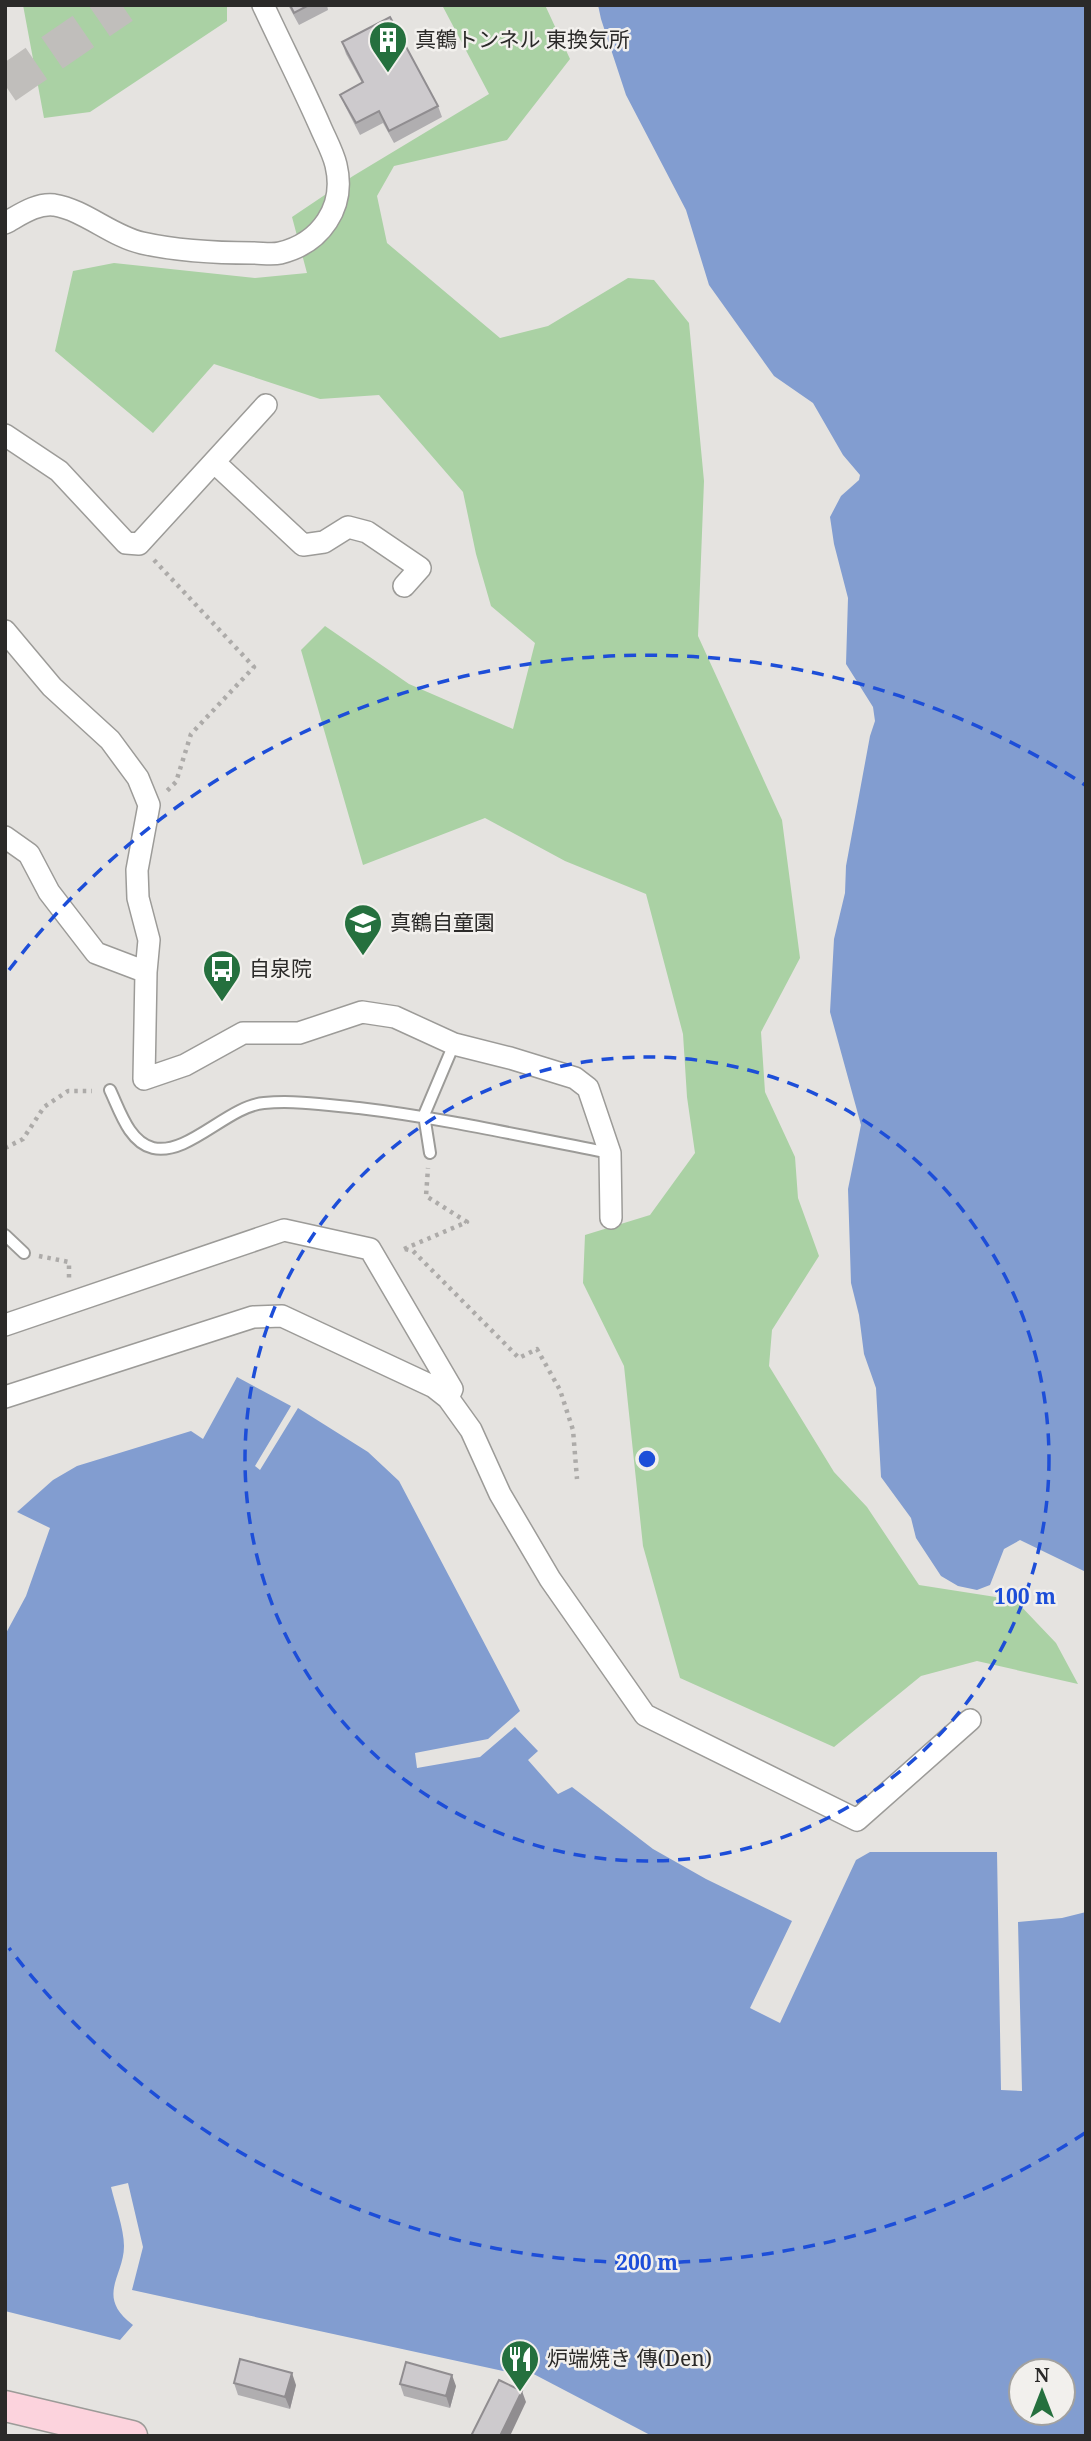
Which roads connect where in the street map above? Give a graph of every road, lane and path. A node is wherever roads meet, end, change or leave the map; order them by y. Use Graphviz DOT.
graph roads {
  1 [pos="263,5"];
  2 [pos="5,223"];
  3 [pos="266,405"];
  4 [pos="5,435"];
  5 [pos="214,462"];
  6 [pos="139,544"];
  7 [pos="404,586"];
  8 [pos="5,631"];
  9 [pos="149,805"];
  10 [pos="5,837"];
  11 [pos="146,972"];
  12 [pos="454,1044"];
  13 [pos="110,1090"];
  14 [pos="424,1115"];
  15 [pos="5,1148"];
  16 [pos="430,1153"];
  17 [pos="610,1153"];
  18 [pos="611,1217"];
  19 [pos="5,1236"];
  20 [pos="370,1249"];
  21 [pos="405,1249"];
  22 [pos="24,1253"];
  23 [pos="70,1303"];
  24 [pos="5,1325"];
  25 [pos="5,1397"];
  26 [pos="448,1398"];
  27 [pos="578,1479"];
  28 [pos="970,1720"];
  29 [pos="5,2406"];
  30 [pos="132,2436"];
  1 -- 2 [label="street"];
  3 -- 5 [label="street"];
  4 -- 6 [label="street"];
  5 -- 6 [label="street"];
  5 -- 7 [label="street"];
  6 -- 9 [label="path"];
  8 -- 9 [label="street"];
  9 -- 11 [label="street"];
  10 -- 11 [label="street"];
  11 -- 12 [label="street"];
  12 -- 14 [label="lane"];
  12 -- 17 [label="street"];
  13 -- 14 [label="lane"];
  13 -- 15 [label="path"];
  14 -- 16 [label="lane"];
  14 -- 17 [label="lane"];
  16 -- 21 [label="path"];
  17 -- 18 [label="street"];
  19 -- 22 [label="lane"];
  20 -- 21 [label="path"];
  20 -- 23 [label="street"];
  20 -- 26 [label="street"];
  21 -- 27 [label="path"];
  22 -- 23 [label="path"];
  23 -- 24 [label="street"];
  25 -- 26 [label="street"];
  26 -- 28 [label="street"];
  29 -- 30 [label="main road"];
}
